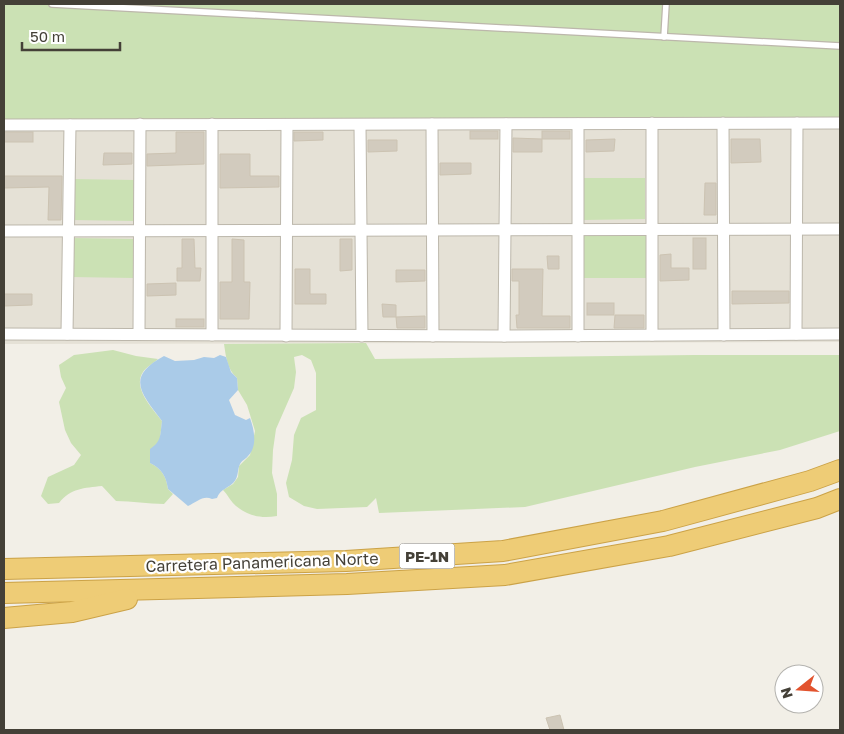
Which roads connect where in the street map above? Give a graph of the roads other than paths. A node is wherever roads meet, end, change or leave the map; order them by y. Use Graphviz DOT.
graph roads {
  1 [pos="52,4"];
  2 [pos="666,4"];
  3 [pos="664,37"];
  4 [pos="840,46"];
  5 [pos="840,122"];
  6 [pos="723,123"];
  7 [pos="797,123"];
  8 [pos="140,124"];
  9 [pos="212,124"];
  10 [pos="287,124"];
  11 [pos="432,124"];
  12 [pos="506,124"];
  13 [pos="578,124"];
  14 [pos="652,124"];
  15 [pos="4,125"];
  16 [pos="70,125"];
  17 [pos="360,125"];
  18 [pos="840,228"];
  19 [pos="505,229"];
  20 [pos="578,229"];
  21 [pos="652,229"];
  22 [pos="724,229"];
  23 [pos="796,229"];
  24 [pos="69,230"];
  25 [pos="139,230"];
  26 [pos="212,230"];
  27 [pos="286,230"];
  28 [pos="361,230"];
  29 [pos="432,230"];
  30 [pos="4,231"];
  31 [pos="4,334"];
  32 [pos="67,334"];
  33 [pos="139,334"];
  34 [pos="796,334"];
  35 [pos="840,334"];
  36 [pos="212,335"];
  37 [pos="652,335"];
  38 [pos="724,335"];
  39 [pos="286,336"];
  40 [pos="362,336"];
  41 [pos="433,336"];
  42 [pos="504,336"];
  43 [pos="578,336"];
  44 [pos="840,470"];
  45 [pos="840,499"];
  46 [pos="4,569"];
  47 [pos="174,589"];
  48 [pos="4,593"];
  49 [pos="4,618"];
  1 -- 3 [label="lane"];
  2 -- 3 [label="lane"];
  3 -- 4 [label="lane"];
  5 -- 7 [label="street"];
  6 -- 7 [label="street"];
  6 -- 14 [label="street"];
  6 -- 22 [label="street"];
  7 -- 23 [label="street"];
  8 -- 9 [label="street"];
  8 -- 16 [label="street"];
  8 -- 25 [label="street"];
  9 -- 10 [label="street"];
  9 -- 26 [label="street"];
  10 -- 17 [label="street"];
  10 -- 27 [label="street"];
  11 -- 12 [label="street"];
  11 -- 17 [label="street"];
  11 -- 29 [label="street"];
  12 -- 13 [label="street"];
  12 -- 19 [label="street"];
  13 -- 14 [label="street"];
  13 -- 20 [label="street"];
  14 -- 21 [label="street"];
  15 -- 16 [label="street"];
  16 -- 24 [label="street"];
  17 -- 28 [label="street"];
  18 -- 23 [label="street"];
  19 -- 20 [label="street"];
  19 -- 29 [label="street"];
  19 -- 42 [label="street"];
  20 -- 21 [label="street"];
  20 -- 43 [label="street"];
  21 -- 22 [label="street"];
  21 -- 37 [label="street"];
  22 -- 23 [label="street"];
  22 -- 38 [label="street"];
  23 -- 34 [label="street"];
  24 -- 25 [label="street"];
  24 -- 30 [label="street"];
  24 -- 32 [label="street"];
  25 -- 26 [label="street"];
  25 -- 33 [label="street"];
  26 -- 27 [label="street"];
  26 -- 36 [label="street"];
  27 -- 28 [label="street"];
  27 -- 39 [label="street"];
  28 -- 29 [label="street"];
  28 -- 40 [label="street"];
  29 -- 41 [label="street"];
  31 -- 32 [label="street"];
  32 -- 33 [label="street"];
  33 -- 36 [label="street"];
  34 -- 35 [label="street"];
  34 -- 38 [label="street"];
  36 -- 39 [label="street"];
  37 -- 38 [label="street"];
  37 -- 43 [label="street"];
  39 -- 40 [label="street"];
  40 -- 41 [label="street"];
  41 -- 42 [label="street"];
  42 -- 43 [label="street"];
  44 -- 46 [label="highway, Carretera Panamericana Norte / PE-1N"];
  45 -- 47 [label="highway, Carretera Panamericana Norte / PE-1N"];
  47 -- 48 [label="highway, Carretera Panamericana Norte / PE-1N"];
  47 -- 49 [label="highway"];
}
